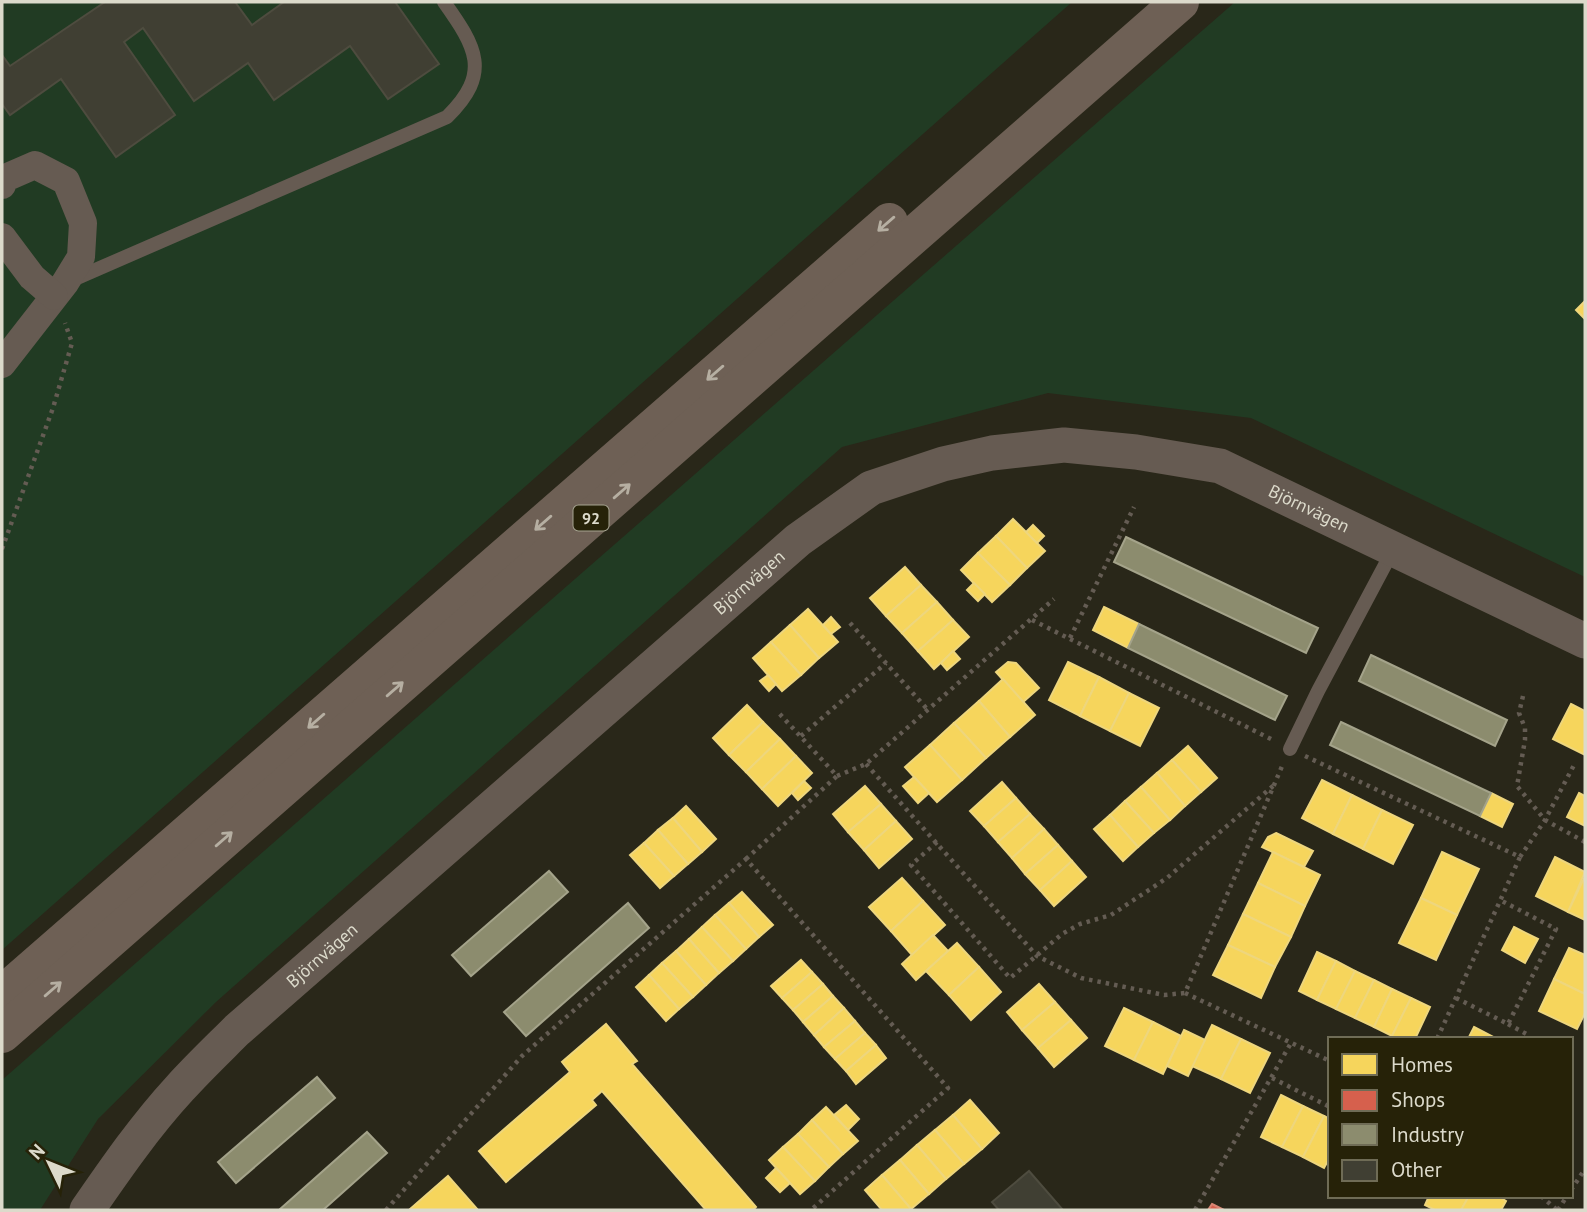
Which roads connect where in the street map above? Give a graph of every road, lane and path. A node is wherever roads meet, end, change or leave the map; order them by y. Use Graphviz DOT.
graph roads {
  1 [pos="444,2"];
  2 [pos="1141,2"];
  3 [pos="1180,2"];
  4 [pos="2,185"];
  5 [pos="2,236"];
  6 [pos="60,290"];
  7 [pos="2,364"];
  8 [pos="1134,507"];
  9 [pos="2,549"];
  10 [pos="1393,550"];
  11 [pos="1054,599"];
  12 [pos="1031,620"];
  13 [pos="850,623"];
  14 [pos="1070,638"];
  15 [pos="1585,641"];
  16 [pos="886,663"];
  17 [pos="1523,696"];
  18 [pos="927,709"];
  19 [pos="777,710"];
  20 [pos="801,736"];
  21 [pos="1290,748"];
  22 [pos="866,764"];
  23 [pos="1574,765"];
  24 [pos="837,776"];
  25 [pos="1275,783"];
  26 [pos="1545,820"];
  27 [pos="937,842"];
  28 [pos="1585,842"];
  29 [pos="1520,857"];
  30 [pos="746,859"];
  31 [pos="1502,901"];
  32 [pos="1037,956"];
  33 [pos="1185,993"];
  34 [pos="2,995"];
  35 [pos="1456,998"];
  36 [pos="1508,1024"];
  37 [pos="2,1034"];
  38 [pos="1530,1036"];
  39 [pos="1438,1037"];
  40 [pos="1291,1043"];
  41 [pos="1328,1060"];
  42 [pos="1272,1078"];
  43 [pos="1328,1106"];
  44 [pos="1585,1169"];
  45 [pos="1585,1185"];
  46 [pos="1573,1187"];
  47 [pos="1543,1198"];
  48 [pos="87,1210"];
  49 [pos="386,1210"];
  50 [pos="811,1210"];
  51 [pos="1195,1210"];
  52 [pos="1558,1210"];
  1 -- 6 [label="lane"];
  2 -- 34 [label="highway, 92, one-way"];
  37 -- 3 [label="highway, 92, one-way"];
  4 -- 6 [label="street"];
  5 -- 6 [label="street"];
  6 -- 7 [label="street"];
  6 -- 9 [label="path"];
  8 -- 14 [label="path"];
  10 -- 15 [label="street, Björnvägen"];
  10 -- 21 [label="lane"];
  10 -- 48 [label="street, Björnvägen"];
  11 -- 12 [label="path"];
  12 -- 14 [label="path"];
  12 -- 18 [label="path"];
  13 -- 16 [label="path"];
  14 -- 21 [label="path"];
  16 -- 18 [label="path"];
  16 -- 20 [label="path"];
  17 -- 26 [label="path"];
  18 -- 22 [label="path"];
  19 -- 20 [label="path"];
  20 -- 24 [label="path"];
  21 -- 25 [label="path"];
  21 -- 29 [label="path"];
  22 -- 24 [label="path"];
  22 -- 27 [label="path"];
  23 -- 26 [label="path"];
  24 -- 30 [label="path"];
  25 -- 32 [label="path"];
  25 -- 33 [label="path"];
  26 -- 28 [label="path"];
  26 -- 29 [label="path"];
  27 -- 32 [label="path"];
  27 -- 32 [label="path"];
  29 -- 31 [label="path"];
  30 -- 49 [label="path"];
  30 -- 50 [label="path"];
  31 -- 35 [label="path"];
  31 -- 36 [label="path"];
  32 -- 33 [label="path"];
  33 -- 40 [label="path"];
  35 -- 36 [label="path"];
  35 -- 39 [label="path"];
  36 -- 38 [label="path"];
  40 -- 41 [label="path"];
  40 -- 42 [label="path"];
  42 -- 43 [label="path"];
  42 -- 51 [label="path"];
  44 -- 46 [label="path"];
  45 -- 46 [label="path"];
  47 -- 52 [label="path"];
}
